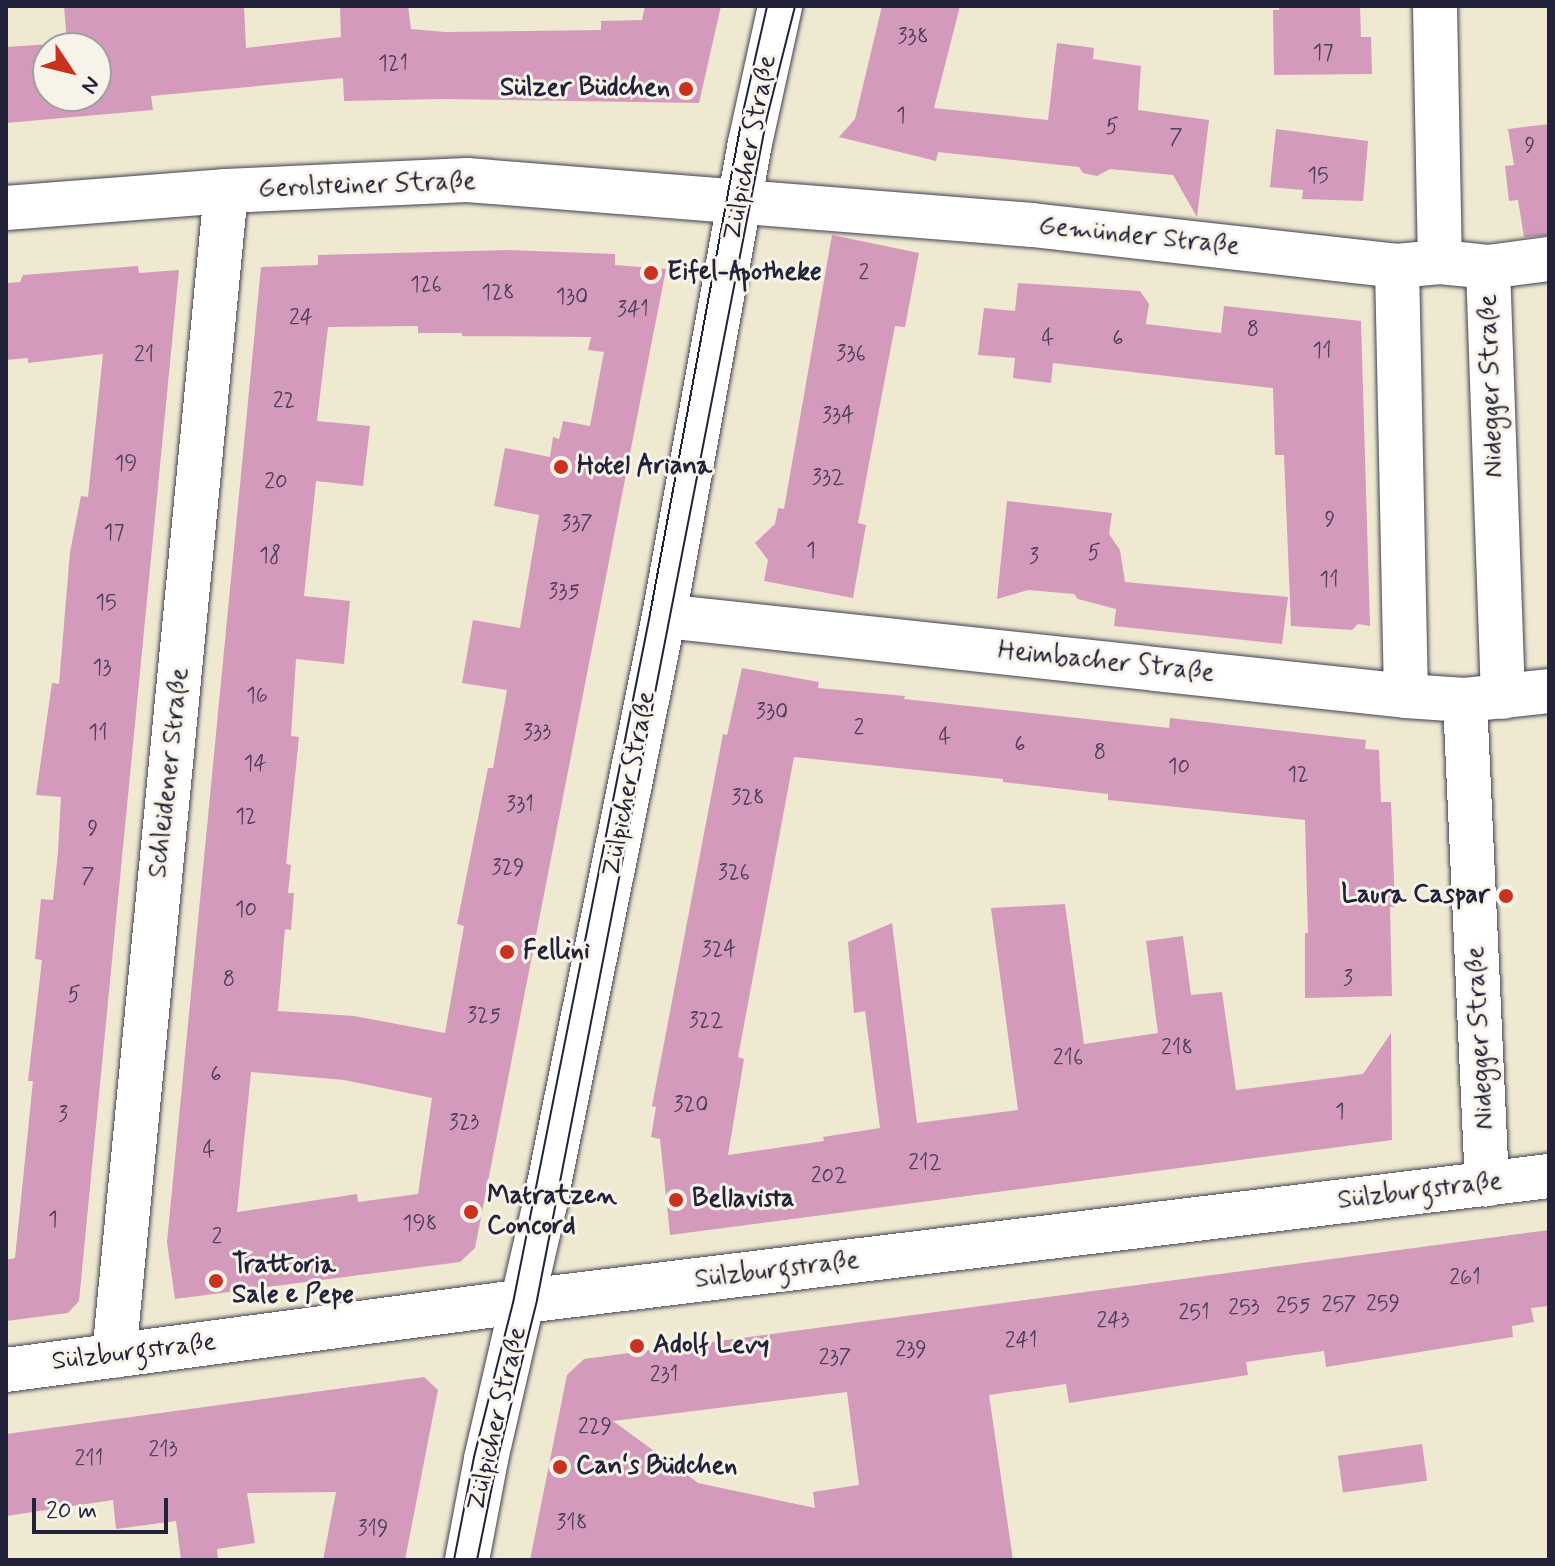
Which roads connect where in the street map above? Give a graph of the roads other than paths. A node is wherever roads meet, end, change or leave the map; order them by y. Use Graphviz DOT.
graph roads {
  1 [pos="780,6"];
  2 [pos="1435,6"];
  3 [pos="226,191"];
  4 [pos="734,202"];
  5 [pos="6,208"];
  6 [pos="1549,259"];
  7 [pos="1440,262"];
  8 [pos="1397,266"];
  9 [pos="1488,267"];
  10 [pos="664,616"];
  11 [pos="1549,691"];
  12 [pos="1406,696"];
  13 [pos="1484,698"];
  14 [pos="1549,1176"];
  15 [pos="1487,1185"];
  16 [pos="525,1301"];
  17 [pos="114,1356"];
  18 [pos="6,1370"];
  19 [pos="467,1560"];
  1 -- 4 [label="street, Zülpicher Straße"];
  2 -- 7 [label="street"];
  3 -- 4 [label="street, Gerolsteiner Straße"];
  3 -- 5 [label="street, Gerolsteiner Straße"];
  3 -- 17 [label="street, Schleidener Straße"];
  4 -- 8 [label="street, Gemünder Straße"];
  4 -- 10 [label="street, Zülpicher Straße"];
  6 -- 9 [label="street, Gemünder Straße"];
  7 -- 8 [label="street, Gemünder Straße"];
  7 -- 9 [label="street, Gemünder Straße"];
  8 -- 12 [label="street"];
  9 -- 13 [label="street, Nidegger Straße"];
  10 -- 12 [label="street, Heimbacher Straße"];
  10 -- 16 [label="street, Zülpicher Straße"];
  11 -- 13 [label="street, Heimbacher Straße"];
  12 -- 13 [label="street, Heimbacher Straße"];
  13 -- 15 [label="street, Nidegger Straße"];
  14 -- 15 [label="street, Sülzburgstraße"];
  15 -- 16 [label="street, Sülzburgstraße"];
  16 -- 17 [label="street, Sülzburgstraße"];
  16 -- 19 [label="street, Zülpicher Straße"];
  17 -- 18 [label="street, Sülzburgstraße"];
}
